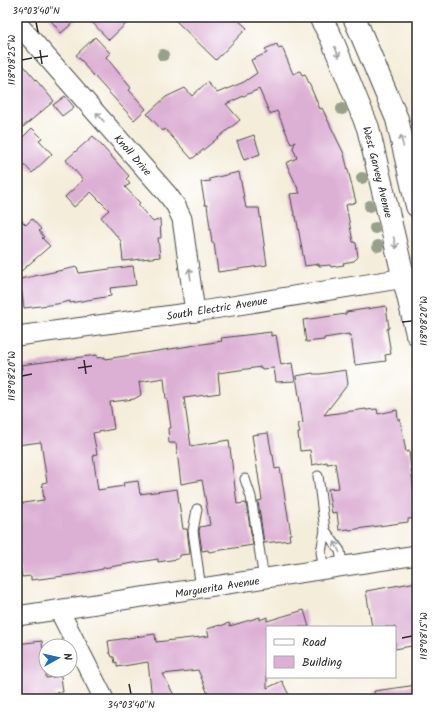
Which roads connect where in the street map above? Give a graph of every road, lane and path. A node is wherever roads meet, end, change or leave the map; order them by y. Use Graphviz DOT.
graph roads {
  1 [pos="320,17"];
  2 [pos="354,17"];
  3 [pos="17,23"];
  4 [pos="417,206"];
  5 [pos="410,277"];
  6 [pos="195,312"];
  7 [pos="417,334"];
  8 [pos="17,336"];
  9 [pos="318,476"];
  10 [pos="245,478"];
  11 [pos="197,509"];
  12 [pos="325,530"];
  13 [pos="417,555"];
  14 [pos="343,567"];
  15 [pos="324,570"];
  16 [pos="264,580"];
  17 [pos="201,589"];
  18 [pos="59,610"];
  19 [pos="17,616"];
  20 [pos="104,699"];
  1 -- 5 [label="main road, West Garvey Avenue, one-way"];
  4 -- 2 [label="main road, one-way"];
  6 -- 3 [label="street, Knoll Drive, one-way"];
  5 -- 6 [label="street, South Electric Avenue"];
  5 -- 7 [label="main road, West Garvey Avenue"];
  6 -- 8 [label="street, South Electric Avenue"];
  9 -- 12 [label="lane"];
  10 -- 16 [label="lane"];
  11 -- 17 [label="lane"];
  14 -- 12 [label="lane, one-way"];
  12 -- 15 [label="lane"];
  13 -- 14 [label="street, Marguerita Avenue"];
  14 -- 15 [label="street, Marguerita Avenue"];
  15 -- 16 [label="street, Marguerita Avenue"];
  16 -- 17 [label="street, Marguerita Avenue"];
  17 -- 18 [label="street, Marguerita Avenue"];
  18 -- 19 [label="street, Marguerita Avenue"];
  18 -- 20 [label="street"];
}
